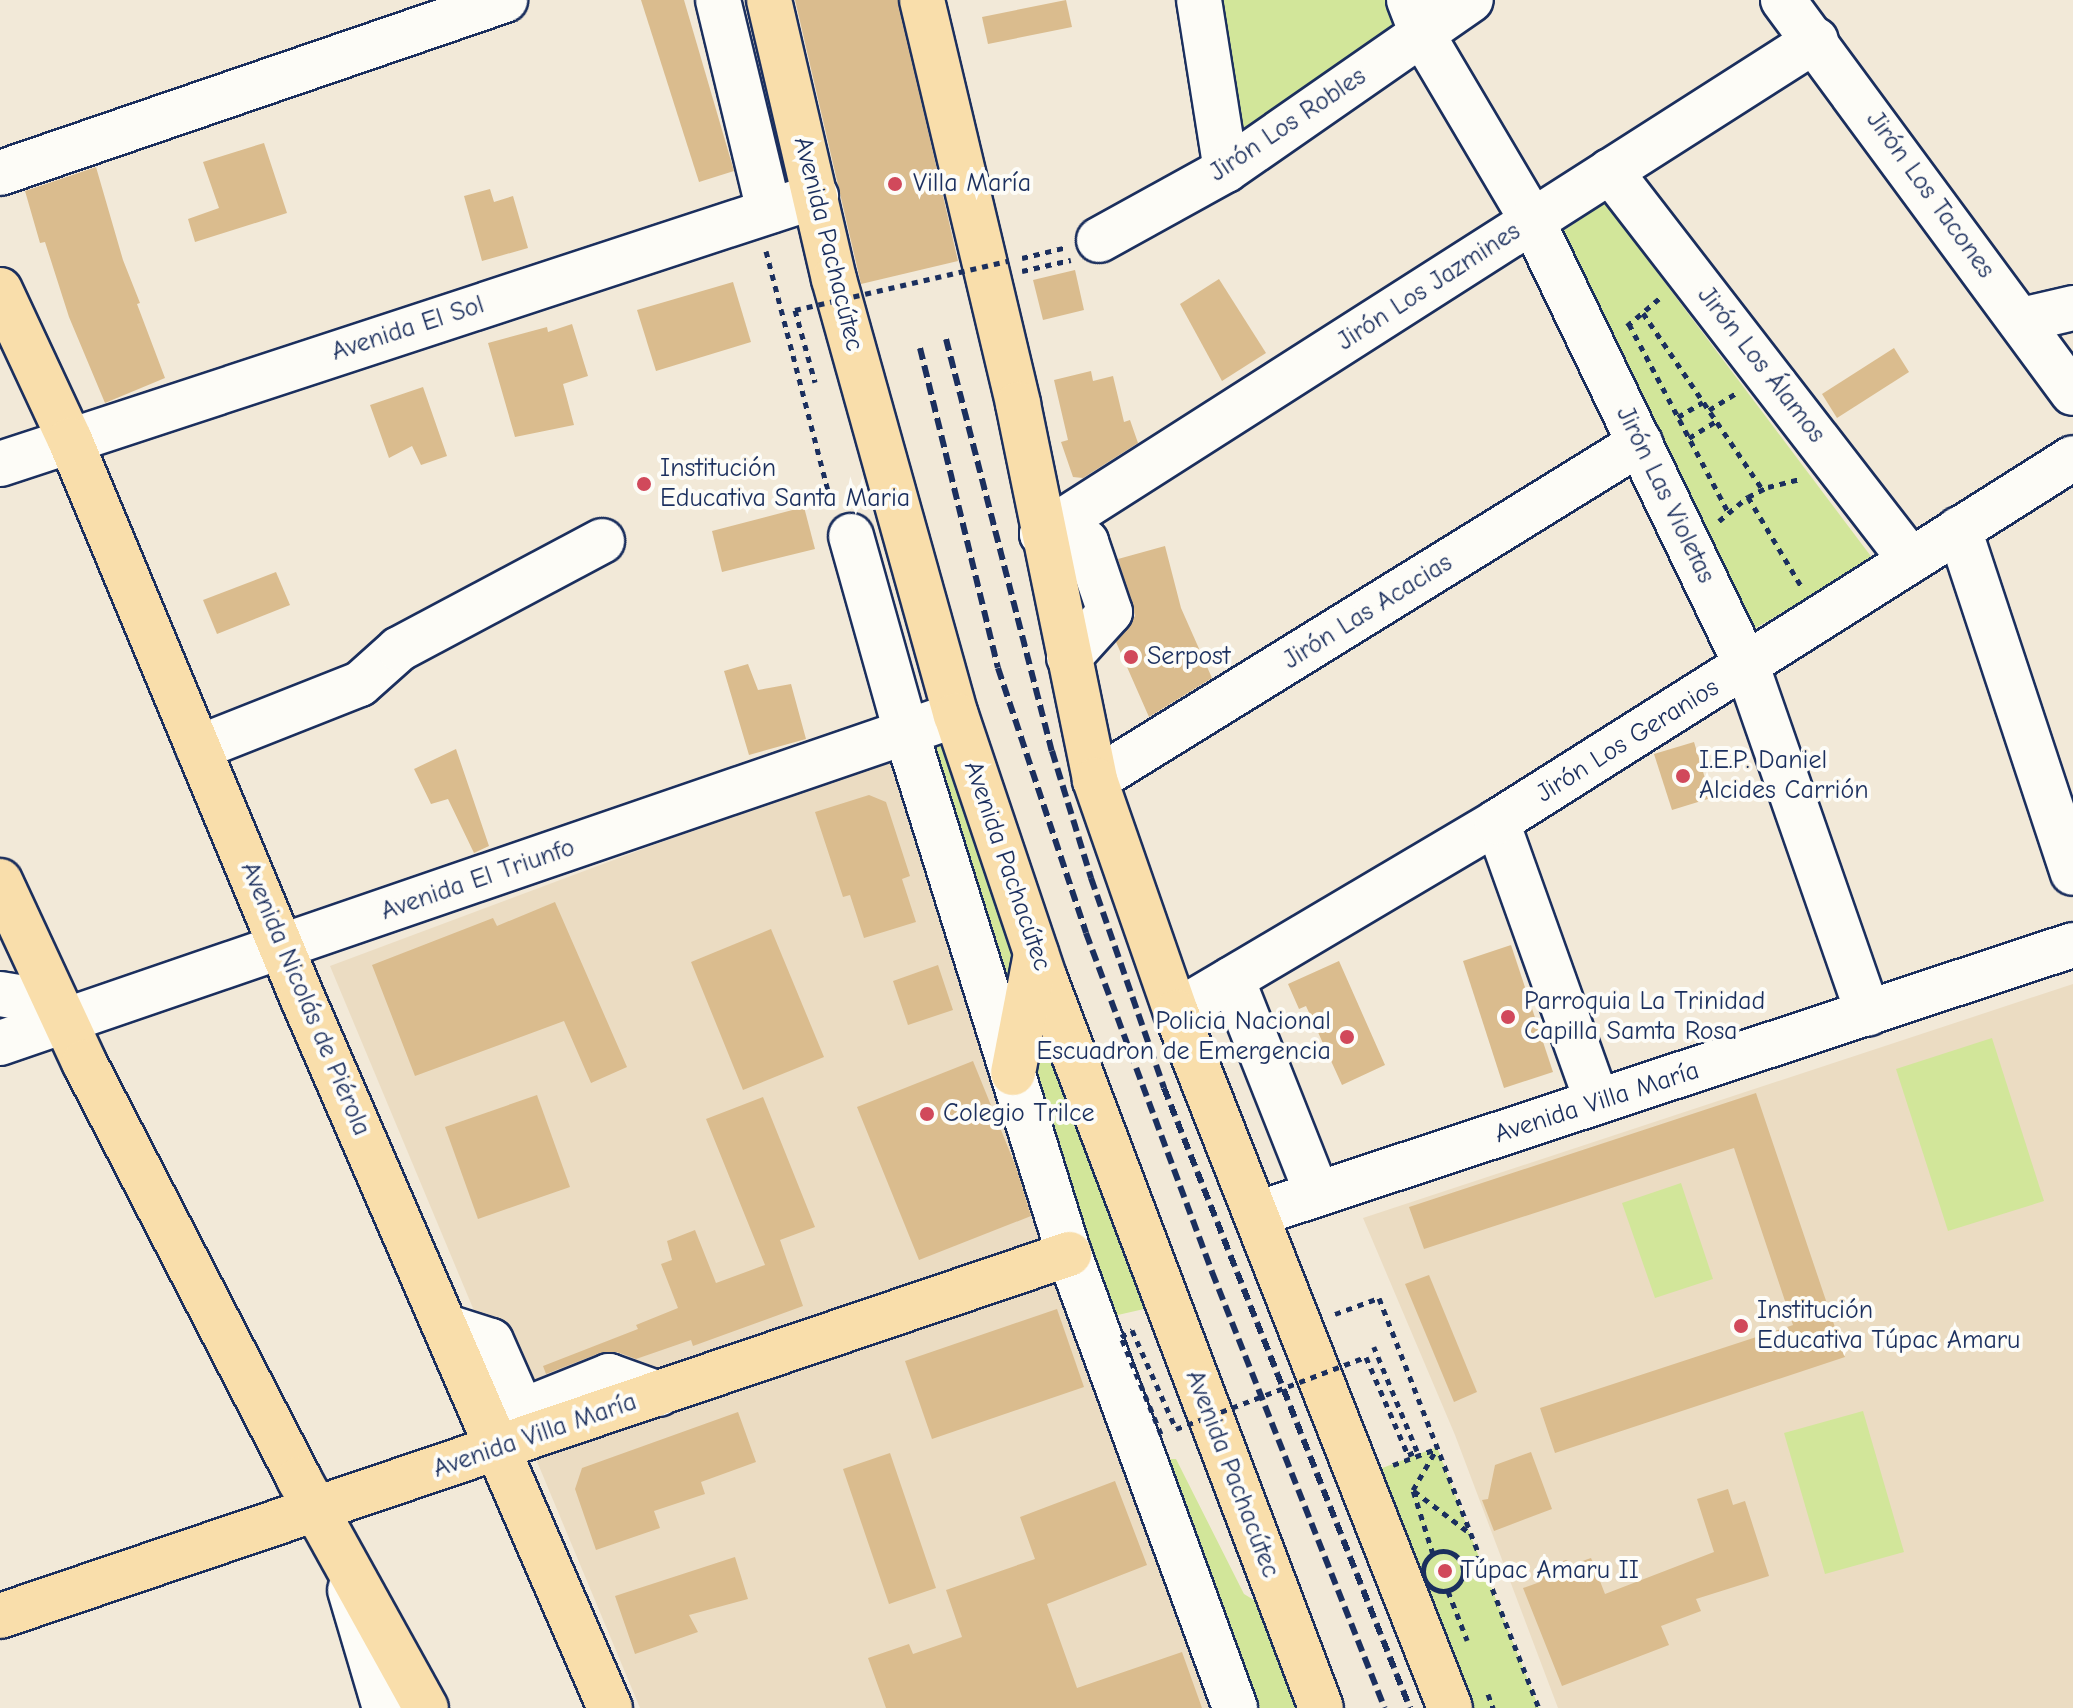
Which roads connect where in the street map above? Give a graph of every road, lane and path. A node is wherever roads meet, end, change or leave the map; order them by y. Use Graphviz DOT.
graph roads {
  1 [pos="505,0"];
  2 [pos="718,0"];
  3 [pos="769,0"];
  4 [pos="922,0"];
  5 [pos="1199,0"];
  6 [pos="1471,0"];
  7 [pos="1783,0"];
  8 [pos="1415,17"];
  9 [pos="1816,40"];
  10 [pos="1226,170"];
  11 [pos="1610,171"];
  12 [pos="0,173"];
  13 [pos="816,196"];
  14 [pos="763,213"];
  15 [pos="1532,220"];
  16 [pos="1099,240"];
  17 [pos="0,290"];
  18 [pos="1669,291"];
  19 [pos="2073,308"];
  20 [pos="1643,313"];
  21 [pos="2022,320"];
  22 [pos="1629,324"];
  23 [pos="1620,332"];
  24 [pos="815,382"];
  25 [pos="2073,393"];
  26 [pos="1703,402"];
  27 [pos="1678,417"];
  28 [pos="1716,421"];
  29 [pos="1689,438"];
  30 [pos="70,440"];
  31 [pos="1640,443"];
  32 [pos="2073,458"];
  33 [pos="0,464"];
  34 [pos="1800,465"];
  35 [pos="1763,490"];
  36 [pos="1748,497"];
  37 [pos="1728,512"];
  38 [pos="1716,524"];
  39 [pos="1959,529"];
  40 [pos="1042,534"];
  41 [pos="851,536"];
  42 [pos="602,541"];
  43 [pos="1911,560"];
  44 [pos="1806,594"];
  45 [pos="1747,666"];
  46 [pos="956,715"];
  47 [pos="906,732"];
  48 [pos="198,748"];
  49 [pos="1095,780"];
  50 [pos="1497,822"];
  51 [pos="2073,873"];
  52 [pos="2,892"];
  53 [pos="2073,945"];
  54 [pos="282,948"];
  55 [pos="1036,953"];
  56 [pos="1232,979"];
  57 [pos="0,994"];
  58 [pos="60,1012"];
  59 [pos="1176,1012"];
  60 [pos="1868,1014"];
  61 [pos="1,1040"];
  62 [pos="1013,1073"];
  63 [pos="1597,1102"];
  64 [pos="1317,1194"];
  65 [pos="1257,1214"];
  66 [pos="1069,1254"];
  67 [pos="1330,1316"];
  68 [pos="447,1327"];
  69 [pos="1374,1347"];
  70 [pos="1332,1362"];
  71 [pos="1337,1376"];
  72 [pos="659,1394"];
  73 [pos="522,1411"];
  74 [pos="1161,1434"];
  75 [pos="500,1449"];
  76 [pos="1436,1449"];
  77 [pos="1386,1468"];
  78 [pos="1399,1484"];
  79 [pos="1413,1490"];
  80 [pos="315,1509"];
  81 [pos="1470,1534"];
  82 [pos="340,1553"];
  83 [pos="1433,1554"];
  84 [pos="1479,1557"];
  85 [pos="1461,1564"];
  86 [pos="0,1616"];
  87 [pos="385,1708"];
  88 [pos="426,1708"];
  89 [pos="610,1708"];
  90 [pos="1235,1708"];
  91 [pos="1321,1708"];
  92 [pos="1450,1708"];
  93 [pos="1539,1708"];
  1 -- 12 [label="street"];
  2 -- 14 [label="street, Avenida Pachacútec"];
  3 -- 13 [label="main road, Avenida Pachacútec"];
  4 -- 40 [label="main road"];
  5 -- 10 [label="street"];
  6 -- 8 [label="street, Jirón Los Robles"];
  7 -- 9 [label="street, Jirón Los Tacones"];
  8 -- 10 [label="street, Jirón Los Robles"];
  8 -- 15 [label="street, Jirón Las Violetas"];
  9 -- 11 [label="street, Jirón Los Jazmines"];
  9 -- 21 [label="street, Jirón Los Tacones"];
  10 -- 16 [label="street, Jirón Los Robles"];
  11 -- 15 [label="street, Jirón Los Jazmines"];
  11 -- 43 [label="street, Jirón Los Álamos"];
  13 -- 14 [label="street, Avenida El Sol"];
  13 -- 46 [label="main road, Avenida Pachacútec"];
  14 -- 30 [label="street, Avenida El Sol"];
  14 -- 41 [label="path"];
  15 -- 31 [label="street, Jirón Las Violetas"];
  15 -- 40 [label="street, Jirón Los Jazmines"];
  16 -- 24 [label="path, bridge"];
  17 -- 30 [label="main road, Avenida Nicolás de Piérola"];
  18 -- 20 [label="path"];
  19 -- 21 [label="street"];
  20 -- 22 [label="path"];
  20 -- 26 [label="path"];
  21 -- 25 [label="street, Jirón Los Tacones"];
  22 -- 23 [label="path"];
  22 -- 27 [label="path"];
  26 -- 27 [label="path"];
  26 -- 28 [label="path"];
  27 -- 29 [label="path"];
  28 -- 29 [label="path"];
  28 -- 35 [label="path"];
  29 -- 37 [label="path"];
  30 -- 33 [label="street, Avenida El Sol"];
  30 -- 48 [label="main road, Avenida Nicolás de Piérola"];
  31 -- 45 [label="street, Jirón Las Violetas"];
  31 -- 49 [label="street, Jirón Las Acacias"];
  32 -- 39 [label="street, Jirón Los Geranios"];
  34 -- 35 [label="path"];
  35 -- 36 [label="path"];
  36 -- 37 [label="path"];
  36 -- 44 [label="path"];
  37 -- 38 [label="path"];
  39 -- 43 [label="street, Jirón Los Geranios"];
  39 -- 51 [label="street"];
  40 -- 49 [label="main road"];
  41 -- 47 [label="street, Avenida Pachacútec"];
  42 -- 48 [label="street"];
  43 -- 45 [label="street, Jirón Los Geranios"];
  45 -- 50 [label="street, Jirón Los Geranios"];
  45 -- 60 [label="street, Jirón Las Violetas"];
  46 -- 47 [label="street, Avenida El Triunfo"];
  46 -- 55 [label="main road, Avenida Pachacútec"];
  47 -- 54 [label="street, Avenida El Triunfo"];
  47 -- 62 [label="street, Avenida Pachacútec"];
  48 -- 54 [label="main road, Avenida Nicolás de Piérola"];
  49 -- 59 [label="main road"];
  50 -- 56 [label="street, Jirón Los Geranios"];
  50 -- 63 [label="street"];
  52 -- 58 [label="main road"];
  53 -- 60 [label="street, Avenida Villa María"];
  54 -- 58 [label="street, Avenida El Triunfo"];
  54 -- 68 [label="main road, Avenida Nicolás de Piérola"];
  55 -- 62 [label="main road"];
  55 -- 91 [label="main road, Avenida Pachacútec"];
  56 -- 59 [label="street, Jirón Los Geranios"];
  56 -- 64 [label="street"];
  57 -- 58 [label="street"];
  58 -- 61 [label="street, Avenida El Triunfo"];
  58 -- 80 [label="main road"];
  59 -- 65 [label="main road"];
  60 -- 63 [label="street, Avenida Villa María"];
  62 -- 66 [label="street, Avenida Pachacútec"];
  63 -- 64 [label="street, Avenida Villa María"];
  64 -- 65 [label="street, Avenida Villa María"];
  65 -- 92 [label="main road"];
  66 -- 72 [label="main road, Avenida Villa María"];
  66 -- 90 [label="street, Avenida Pachacútec"];
  67 -- 76 [label="path"];
  68 -- 73 [label="street"];
  68 -- 75 [label="main road, Avenida Nicolás de Piérola"];
  69 -- 74 [label="path, bridge"];
  70 -- 71 [label="path"];
  72 -- 73 [label="street"];
  72 -- 75 [label="main road, Avenida Villa María"];
  73 -- 75 [label="street"];
  75 -- 80 [label="main road, Avenida Villa María"];
  75 -- 89 [label="main road, Avenida Nicolás de Piérola"];
  76 -- 77 [label="path"];
  76 -- 79 [label="path"];
  76 -- 81 [label="path"];
  78 -- 79 [label="path"];
  79 -- 81 [label="path"];
  79 -- 83 [label="path"];
  80 -- 82 [label="main road"];
  80 -- 86 [label="main road, Avenida Villa María"];
  81 -- 84 [label="path"];
  82 -- 87 [label="street"];
  82 -- 88 [label="main road"];
  83 -- 85 [label="path"];
  83 -- 85 [label="path"];
  84 -- 85 [label="path"];
  84 -- 93 [label="path"];
}
